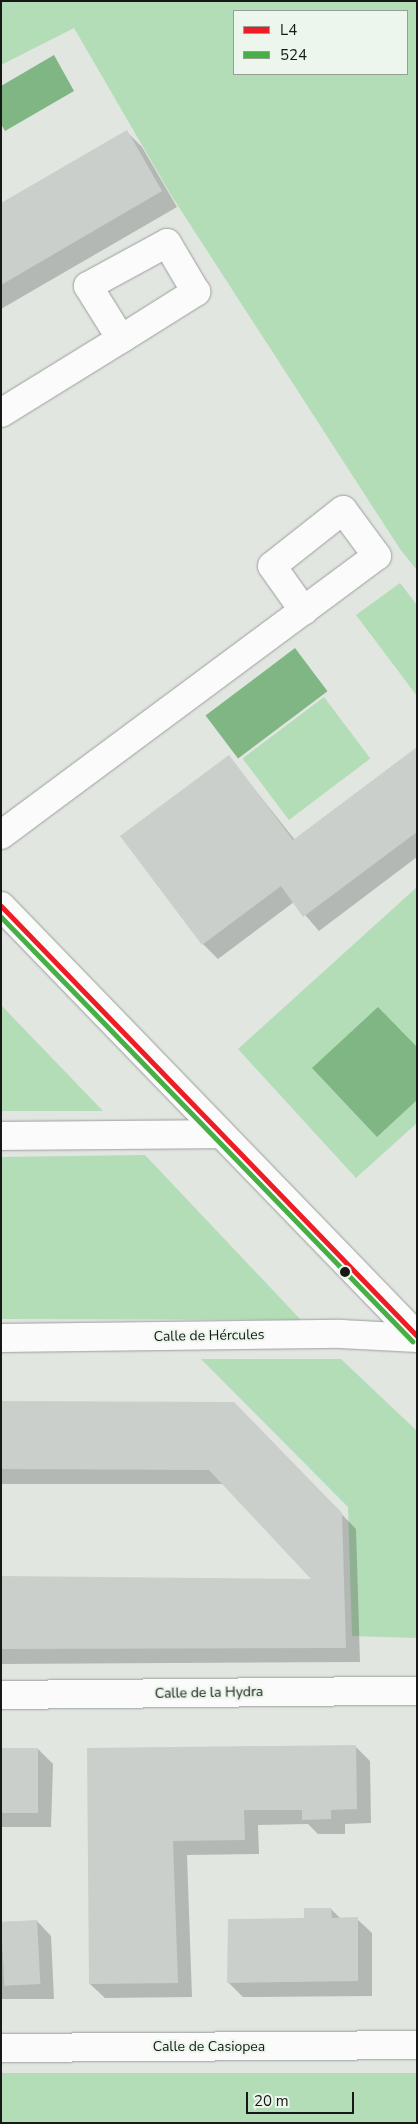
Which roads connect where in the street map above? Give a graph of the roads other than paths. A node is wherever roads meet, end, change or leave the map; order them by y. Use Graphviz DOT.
graph roads {
  1 [pos="120,339"];
  2 [pos="1,413"];
  3 [pos="304,610"];
  4 [pos="1,835"];
  5 [pos="1,906"];
  6 [pos="221,1134"];
  7 [pos="1,1136"];
  8 [pos="417,1337"];
  9 [pos="1,1338"];
  10 [pos="417,1691"];
  11 [pos="1,1695"];
  12 [pos="417,2045"];
  13 [pos="1,2048"];
  1 -- 2 [label="street"];
  3 -- 4 [label="street"];
  5 -- 6 [label="street"];
  6 -- 7 [label="street"];
  6 -- 8 [label="street"];
  8 -- 9 [label="street, Calle de Hércules"];
  10 -- 11 [label="street, Calle de la Hydra"];
  12 -- 13 [label="street, Calle de Casiopea"];
}
